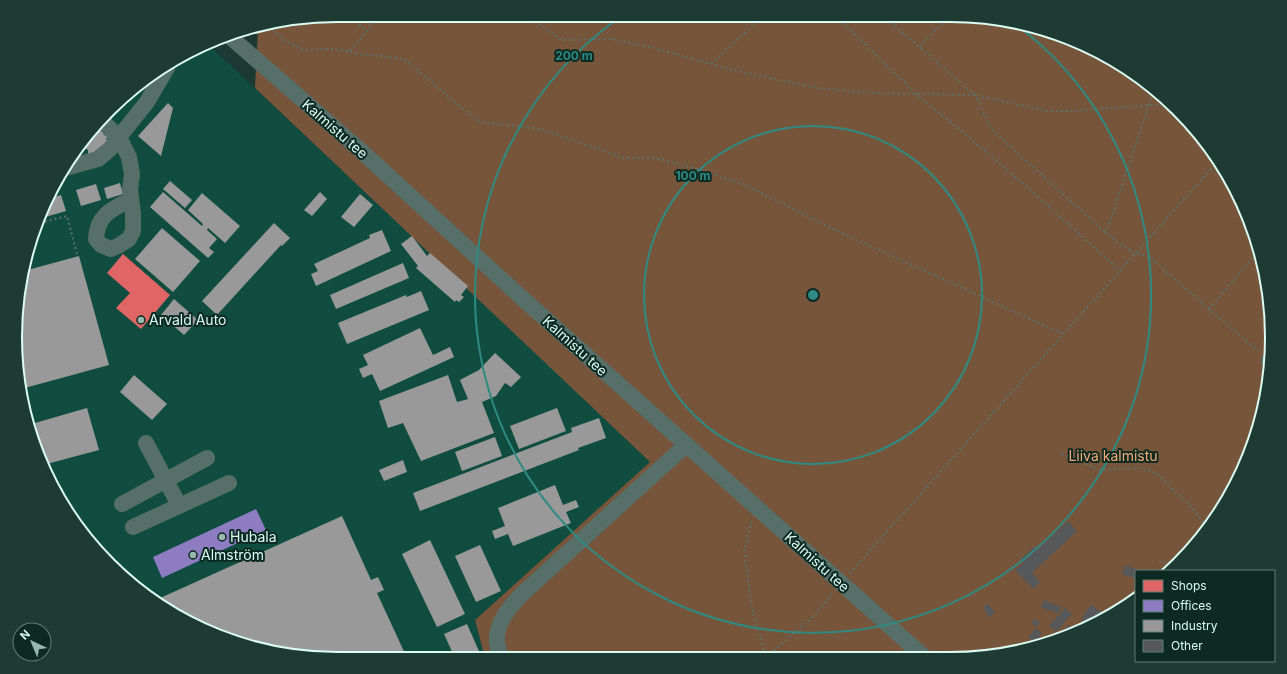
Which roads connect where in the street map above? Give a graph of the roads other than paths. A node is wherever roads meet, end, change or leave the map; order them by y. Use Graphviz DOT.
graph roads {
  1 [pos="234,40"];
  2 [pos="160,76"];
  3 [pos="105,124"];
  4 [pos="119,137"];
  5 [pos="72,166"];
  6 [pos="130,200"];
  7 [pos="146,443"];
  8 [pos="686,445"];
  9 [pos="207,458"];
  10 [pos="166,481"];
  11 [pos="229,483"];
  12 [pos="122,504"];
  13 [pos="179,505"];
  14 [pos="133,526"];
  15 [pos="500,652"];
  16 [pos="918,652"];
  1 -- 8 [label="street, Kalmistu tee"];
  2 -- 4 [label="street"];
  3 -- 4 [label="street"];
  4 -- 5 [label="street"];
  4 -- 6 [label="street"];
  7 -- 10 [label="street"];
  8 -- 15 [label="street"];
  8 -- 16 [label="street, Kalmistu tee"];
  9 -- 10 [label="street"];
  10 -- 12 [label="street"];
  10 -- 13 [label="street"];
  11 -- 13 [label="street"];
  13 -- 14 [label="street"];
}
